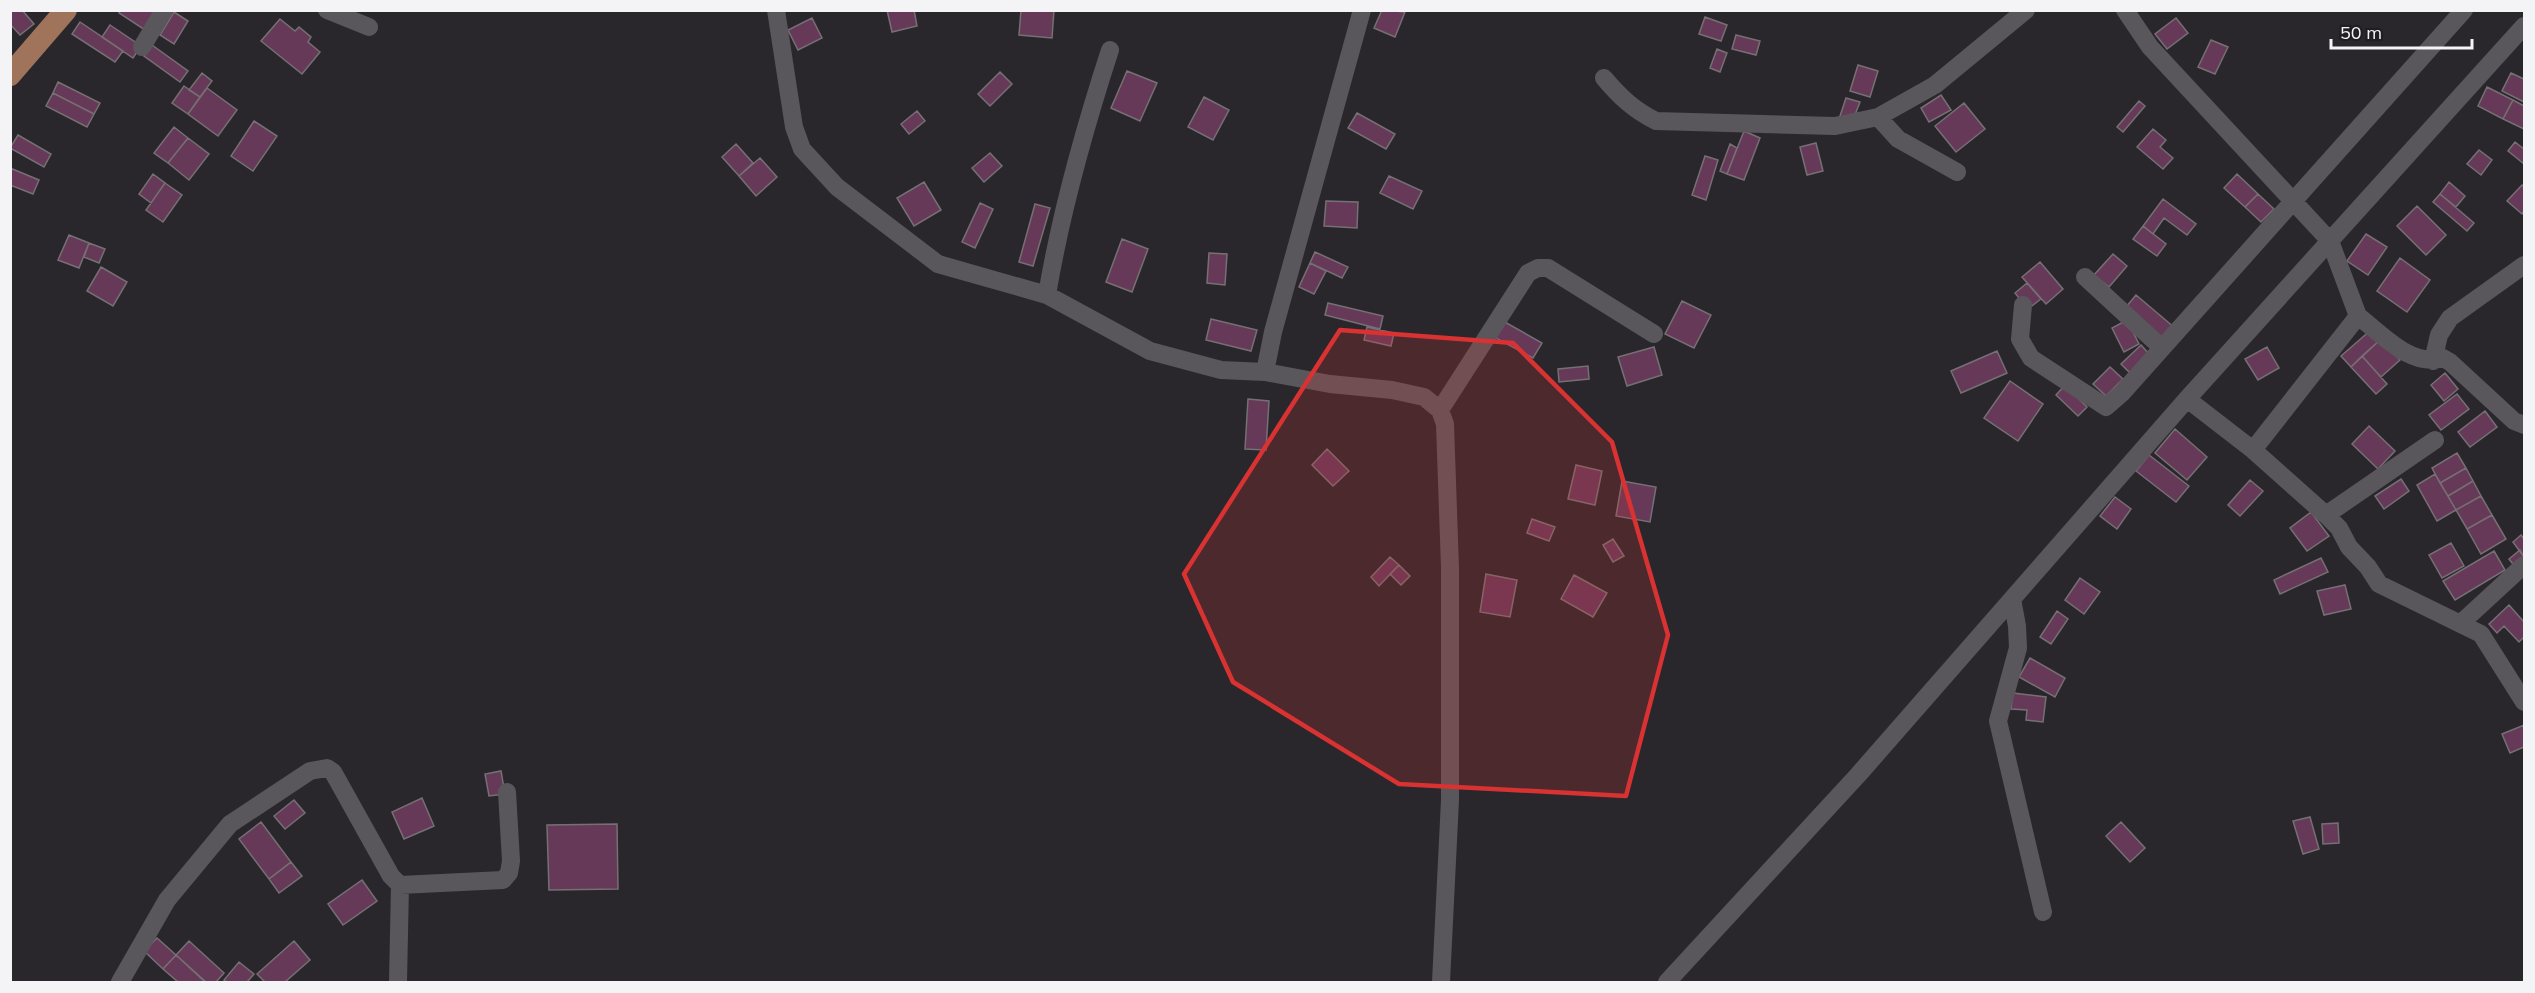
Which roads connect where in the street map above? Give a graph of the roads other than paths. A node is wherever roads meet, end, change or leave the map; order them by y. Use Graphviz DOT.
graph roads {
  1 [pos="66,10"];
  2 [pos="164,10"];
  3 [pos="327,10"];
  4 [pos="776,10"];
  5 [pos="1362,10"];
  6 [pos="2026,10"];
  7 [pos="2125,10"];
  8 [pos="2464,10"];
  9 [pos="2524,26"];
  10 [pos="369,27"];
  11 [pos="142,47"];
  12 [pos="1110,50"];
  13 [pos="10,75"];
  14 [pos="1604,78"];
  15 [pos="1878,117"];
  16 [pos="1957,172"];
  17 [pos="2292,202"];
  18 [pos="2326,237"];
  19 [pos="2524,265"];
  20 [pos="2085,277"];
  21 [pos="1047,295"];
  22 [pos="2023,305"];
  23 [pos="2358,316"];
  24 [pos="1654,334"];
  25 [pos="2162,348"];
  26 [pos="2433,361"];
  27 [pos="1265,372"];
  28 [pos="2187,399"];
  29 [pos="1440,410"];
  30 [pos="2524,424"];
  31 [pos="2435,440"];
  32 [pos="2253,450"];
  33 [pos="2326,515"];
  34 [pos="2524,565"];
  35 [pos="2012,599"];
  36 [pos="2460,624"];
  37 [pos="2524,702"];
  38 [pos="507,792"];
  39 [pos="400,885"];
  40 [pos="2043,912"];
  41 [pos="120,982"];
  42 [pos="398,982"];
  43 [pos="1441,982"];
  44 [pos="1667,982"];
  1 -- 13 [label="main road"];
  2 -- 11 [label="street"];
  3 -- 10 [label="street"];
  4 -- 21 [label="street"];
  5 -- 27 [label="street"];
  6 -- 15 [label="street"];
  7 -- 17 [label="street"];
  8 -- 17 [label="street"];
  9 -- 18 [label="street"];
  12 -- 21 [label="street"];
  14 -- 15 [label="street"];
  15 -- 16 [label="street"];
  17 -- 18 [label="street"];
  17 -- 25 [label="street"];
  18 -- 23 [label="street"];
  18 -- 28 [label="street"];
  19 -- 26 [label="street"];
  20 -- 25 [label="street"];
  21 -- 27 [label="street"];
  22 -- 25 [label="street"];
  23 -- 26 [label="street"];
  23 -- 32 [label="street"];
  24 -- 29 [label="street"];
  26 -- 30 [label="street"];
  27 -- 29 [label="street"];
  28 -- 32 [label="street"];
  28 -- 35 [label="street"];
  29 -- 43 [label="street"];
  31 -- 33 [label="street"];
  32 -- 33 [label="street"];
  33 -- 36 [label="street"];
  34 -- 36 [label="street"];
  35 -- 40 [label="street"];
  35 -- 44 [label="street"];
  36 -- 37 [label="street"];
  38 -- 39 [label="street"];
  39 -- 41 [label="street"];
  39 -- 42 [label="street"];
}
